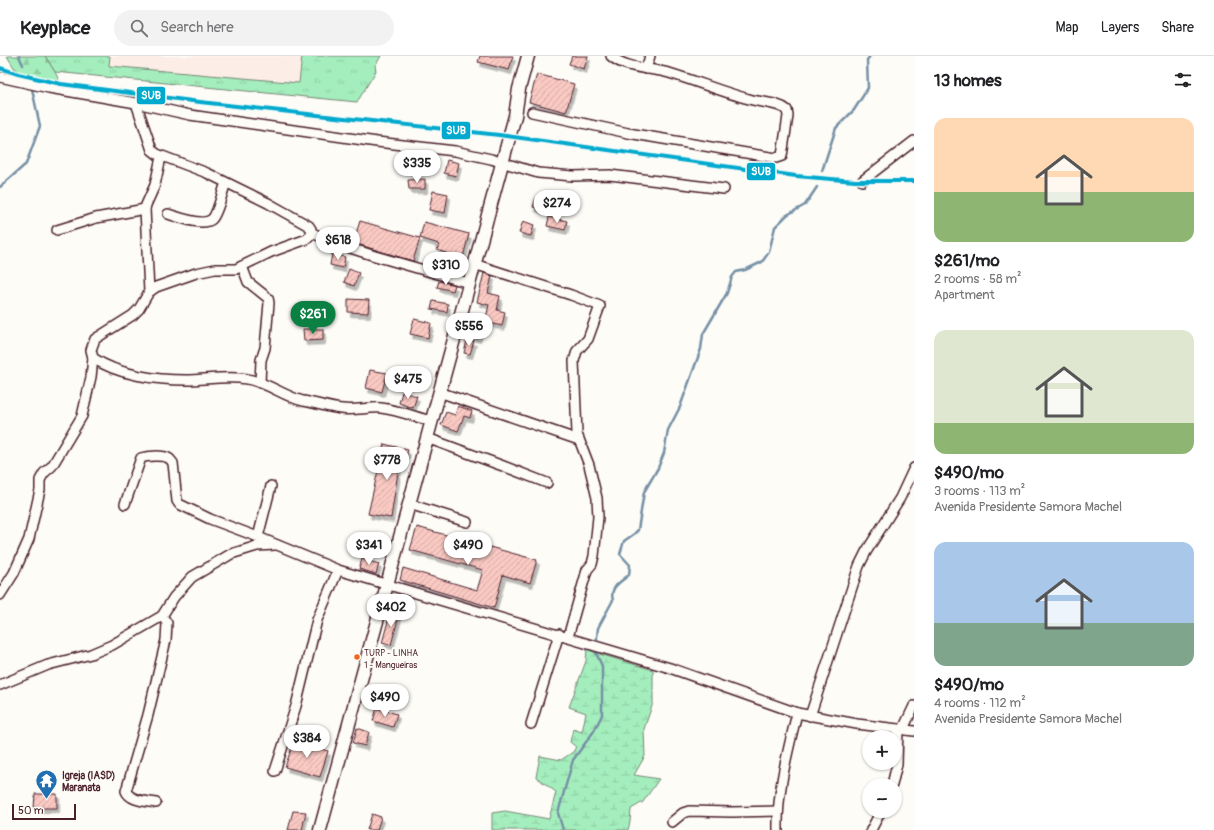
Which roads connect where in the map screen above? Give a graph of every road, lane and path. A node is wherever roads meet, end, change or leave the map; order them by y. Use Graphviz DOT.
graph roads {
  1 [pos="528,56"];
  2 [pos="535,56"];
  3 [pos="611,56"];
  4 [pos="650,56"];
  5 [pos="646,69"];
  6 [pos="0,77"];
  7 [pos="136,103"];
  8 [pos="517,107"];
  9 [pos="532,112"];
  10 [pos="914,140"];
  11 [pos="161,157"];
  12 [pos="503,158"];
  13 [pos="862,181"];
  14 [pos="226,183"];
  15 [pos="724,189"];
  16 [pos="145,209"];
  17 [pos="168,214"];
  18 [pos="57,230"];
  19 [pos="312,233"];
  20 [pos="474,264"];
  21 [pos="242,266"];
  22 [pos="469,283"];
  23 [pos="149,292"];
  24 [pos="92,358"];
  25 [pos="260,383"];
  26 [pos="439,392"];
  27 [pos="431,421"];
  28 [pos="427,438"];
  29 [pos="579,440"];
  30 [pos="914,468"];
  31 [pos="547,483"];
  32 [pos="271,486"];
  33 [pos="125,504"];
  34 [pos="409,504"];
  35 [pos="467,522"];
  36 [pos="258,537"];
  37 [pos="276,545"];
  38 [pos="338,570"];
  39 [pos="387,584"];
  40 [pos="0,595"];
  41 [pos="162,616"];
  42 [pos="558,634"];
  43 [pos="568,637"];
  44 [pos="0,685"];
  45 [pos="914,706"];
  46 [pos="797,713"];
  47 [pos="810,716"];
  48 [pos="531,724"];
  49 [pos="901,729"];
  50 [pos="914,731"];
  51 [pos="275,771"];
  52 [pos="894,778"];
  53 [pos="156,803"];
  54 [pos="778,811"];
  55 [pos="877,818"];
  56 [pos="672,822"];
  57 [pos="320,830"];
  58 [pos="778,830"];
  59 [pos="871,830"];
  1 -- 8 [label="main road"];
  2 -- 8 [label="main road"];
  3 -- 5 [label="street"];
  4 -- 5 [label="street"];
  5 -- 9 [label="street"];
  6 -- 7 [label="street"];
  7 -- 11 [label="street"];
  7 -- 12 [label="street"];
  8 -- 12 [label="main road"];
  10 -- 13 [label="street"];
  11 -- 14 [label="street"];
  11 -- 16 [label="street"];
  12 -- 15 [label="street"];
  12 -- 20 [label="main road"];
  14 -- 17 [label="street"];
  14 -- 19 [label="street"];
  16 -- 18 [label="street"];
  16 -- 23 [label="street"];
  19 -- 21 [label="street"];
  19 -- 22 [label="street"];
  20 -- 22 [label="main road"];
  20 -- 29 [label="street"];
  21 -- 23 [label="street"];
  21 -- 25 [label="street"];
  22 -- 26 [label="main road"];
  23 -- 24 [label="street"];
  24 -- 25 [label="street"];
  24 -- 40 [label="street"];
  25 -- 27 [label="street"];
  26 -- 27 [label="main road"];
  26 -- 29 [label="street"];
  27 -- 28 [label="main road"];
  28 -- 31 [label="street"];
  28 -- 34 [label="main road"];
  29 -- 43 [label="street"];
  30 -- 47 [label="street"];
  32 -- 36 [label="street"];
  33 -- 36 [label="street"];
  34 -- 35 [label="street"];
  34 -- 39 [label="main road"];
  36 -- 37 [label="street"];
  37 -- 38 [label="street"];
  37 -- 41 [label="street"];
  38 -- 39 [label="street"];
  38 -- 51 [label="street"];
  39 -- 42 [label="street"];
  39 -- 57 [label="main road"];
  41 -- 44 [label="street"];
  41 -- 53 [label="street"];
  42 -- 43 [label="street"];
  42 -- 48 [label="street"];
  43 -- 46 [label="street"];
  45 -- 49 [label="street"];
  46 -- 47 [label="street"];
  46 -- 54 [label="street"];
  47 -- 49 [label="street"];
  49 -- 50 [label="street"];
  49 -- 52 [label="street"];
  54 -- 56 [label="street"];
  54 -- 58 [label="street"];
  55 -- 59 [label="street"];
}
